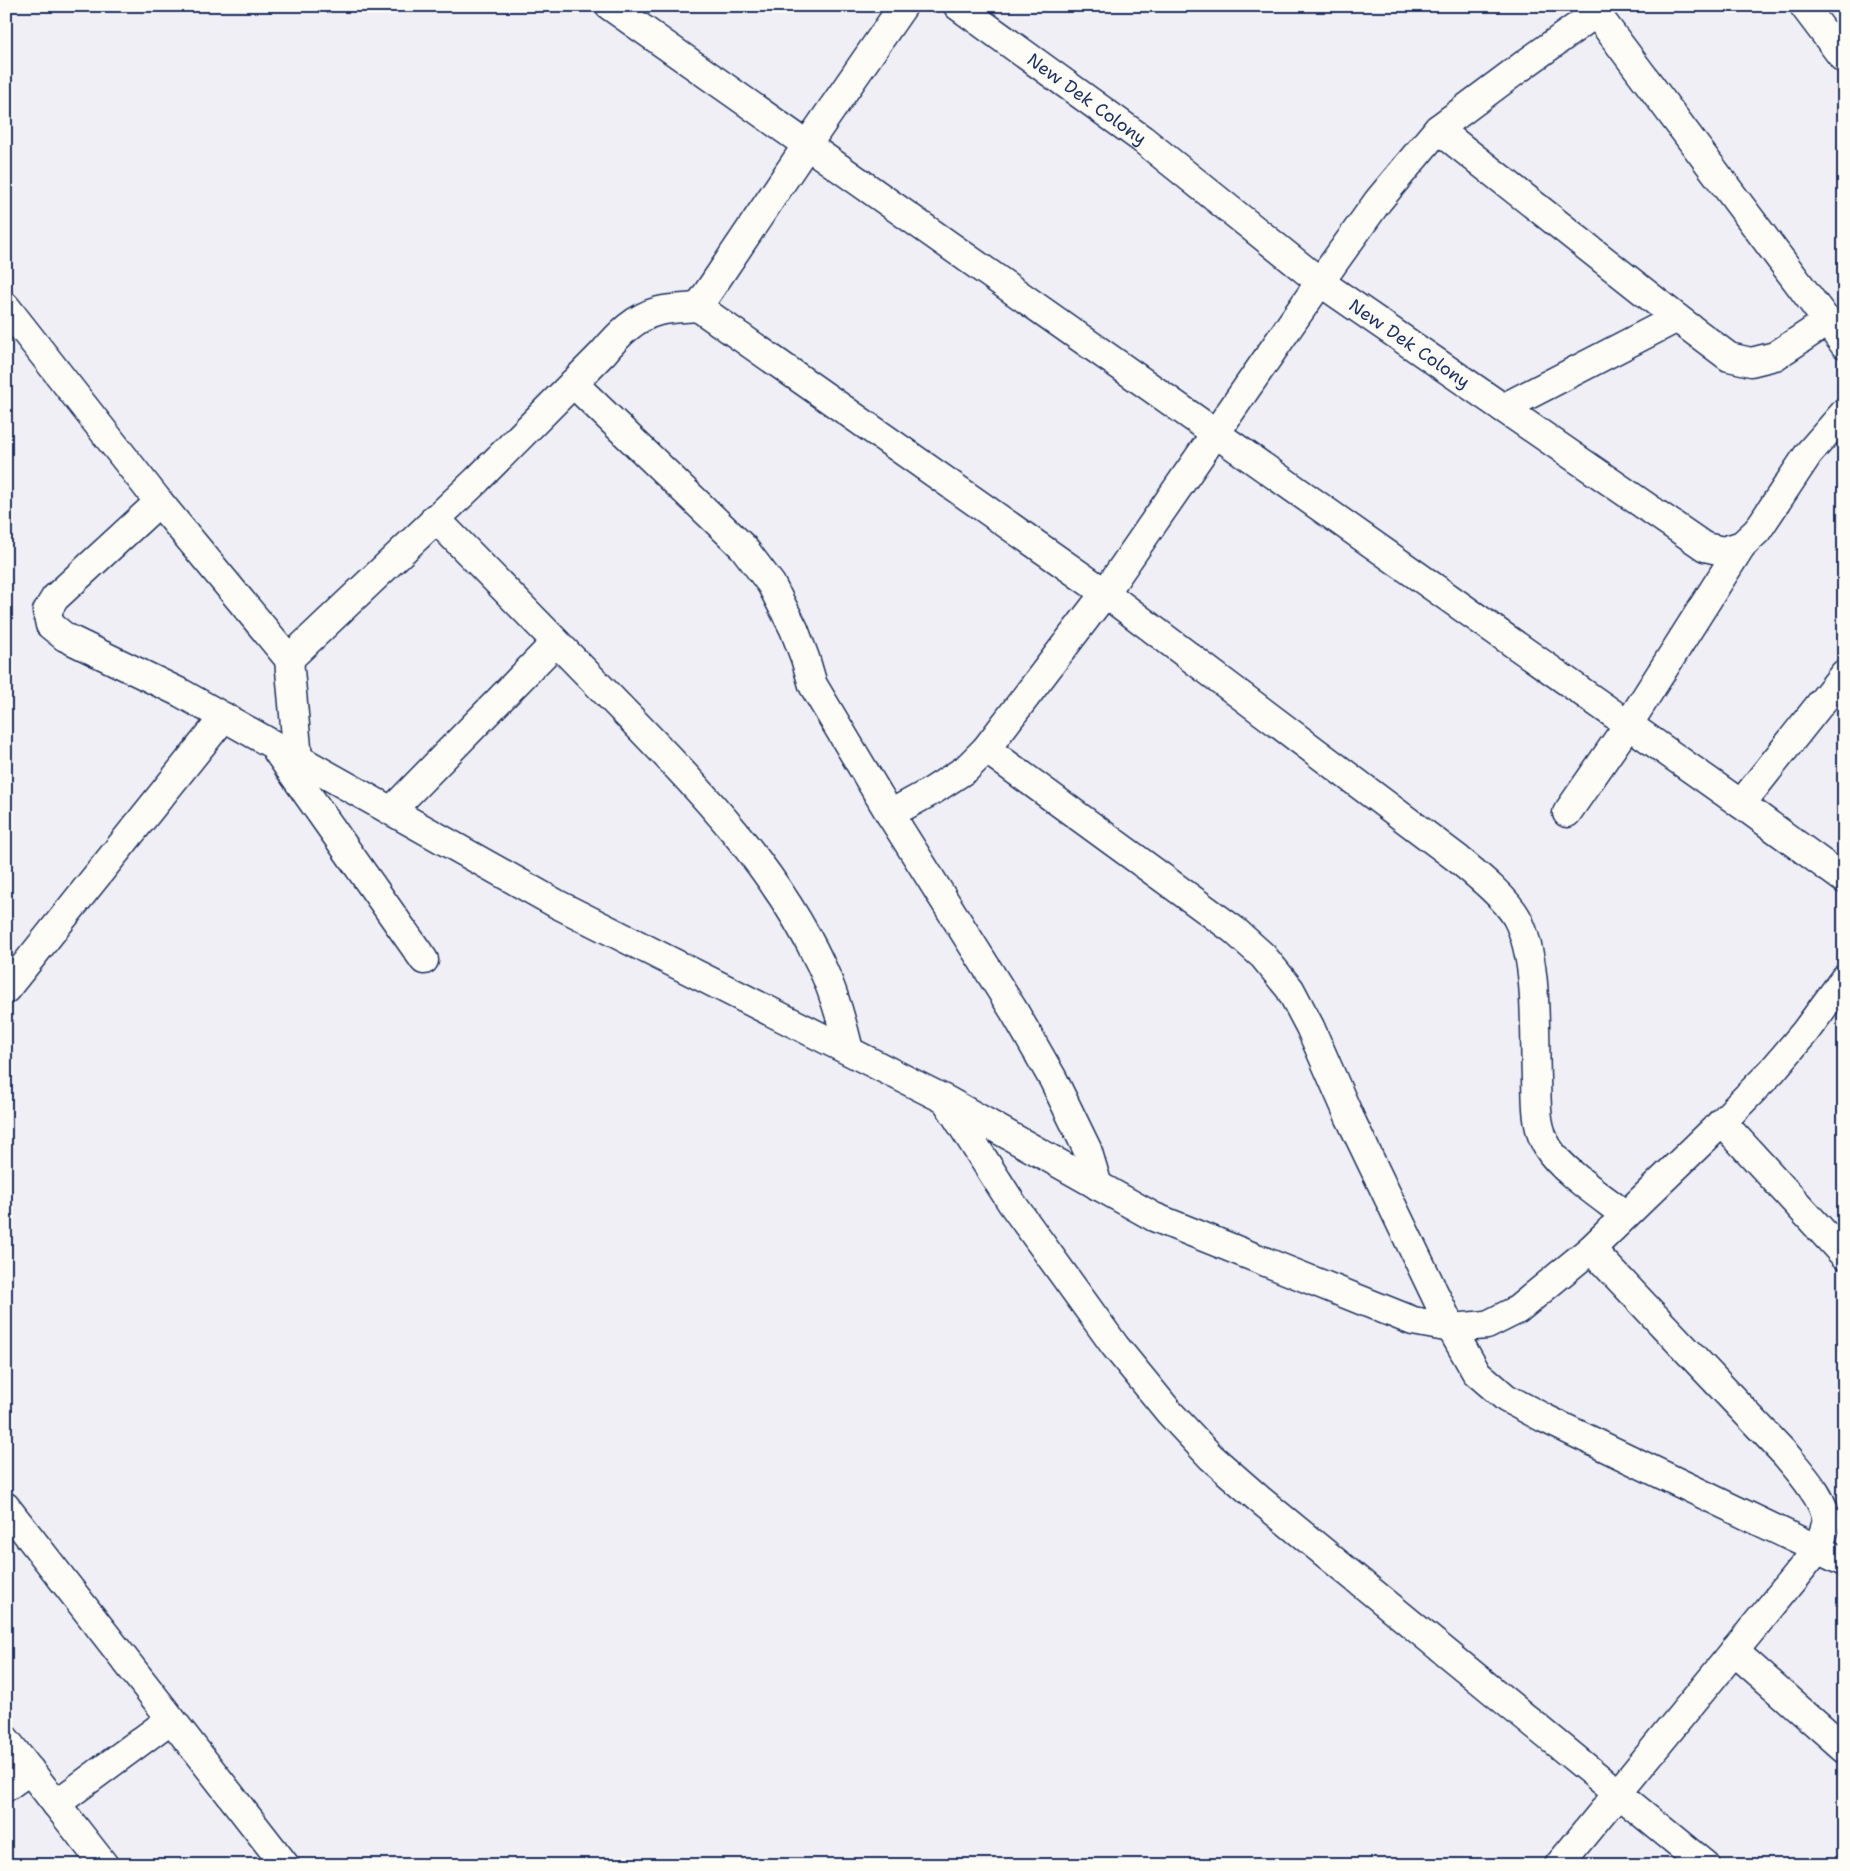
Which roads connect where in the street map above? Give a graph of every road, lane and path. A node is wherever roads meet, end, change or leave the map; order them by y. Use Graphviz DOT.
graph roads {
  1 [pos="610,6"];
  2 [pos="903,6"];
  3 [pos="958,6"];
  4 [pos="1804,6"];
  5 [pos="1599,10"];
  6 [pos="1844,60"];
  7 [pos="1438,129"];
  8 [pos="806,145"];
  9 [pos="1320,282"];
  10 [pos="6,307"];
  11 [pos="698,307"];
  12 [pos="1677,318"];
  13 [pos="1828,322"];
  14 [pos="1844,344"];
  15 [pos="573,383"];
  16 [pos="1503,408"];
  17 [pos="1844,413"];
  18 [pos="1215,434"];
  19 [pos="159,502"];
  20 [pos="435,518"];
  21 [pos="1742,545"];
  22 [pos="1105,593"];
  23 [pos="556,642"];
  24 [pos="289,659"];
  25 [pos="1844,674"];
  26 [pos="224,717"];
  27 [pos="1628,725"];
  28 [pos="272,744"];
  29 [pos="986,749"];
  30 [pos="298,759"];
  31 [pos="1741,804"];
  32 [pos="391,810"];
  33 [pos="1567,813"];
  34 [pos="890,814"];
  35 [pos="1844,879"];
  36 [pos="424,960"];
  37 [pos="1844,980"];
  38 [pos="6,989"];
  39 [pos="849,1050"];
  40 [pos="946,1100"];
  41 [pos="1722,1122"];
  42 [pos="1098,1186"];
  43 [pos="1625,1215"];
  44 [pos="1591,1249"];
  45 [pos="1844,1255"];
  46 [pos="1451,1328"];
  47 [pos="6,1507"];
  48 [pos="1817,1550"];
  49 [pos="1844,1562"];
  50 [pos="1734,1651"];
  51 [pos="171,1719"];
  52 [pos="6,1740"];
  53 [pos="1844,1748"];
  54 [pos="30,1770"];
  55 [pos="6,1787"];
  56 [pos="1617,1793"];
  57 [pos="56,1804"];
  58 [pos="104,1865"];
  59 [pos="285,1865"];
  60 [pos="1559,1865"];
  61 [pos="1705,1865"];
  1 -- 8 [label="street"];
  2 -- 8 [label="street"];
  3 -- 9 [label="street, New Dek Colony"];
  4 -- 6 [label="street"];
  5 -- 7 [label="street"];
  5 -- 13 [label="street"];
  7 -- 9 [label="street"];
  7 -- 12 [label="street"];
  8 -- 11 [label="street"];
  8 -- 18 [label="street"];
  9 -- 16 [label="street, New Dek Colony"];
  9 -- 18 [label="street"];
  10 -- 19 [label="street"];
  11 -- 15 [label="street"];
  11 -- 22 [label="street"];
  12 -- 13 [label="street"];
  12 -- 16 [label="street"];
  13 -- 14 [label="street"];
  15 -- 20 [label="street"];
  15 -- 34 [label="street"];
  16 -- 21 [label="street, New Dek Colony"];
  17 -- 21 [label="street"];
  18 -- 22 [label="street"];
  18 -- 27 [label="street"];
  19 -- 24 [label="street"];
  19 -- 26 [label="street"];
  20 -- 23 [label="street"];
  20 -- 24 [label="street"];
  21 -- 27 [label="street"];
  22 -- 29 [label="street"];
  22 -- 43 [label="street"];
  23 -- 32 [label="street"];
  23 -- 39 [label="street"];
  24 -- 30 [label="street"];
  25 -- 31 [label="street"];
  26 -- 28 [label="street"];
  26 -- 38 [label="street"];
  27 -- 31 [label="street"];
  27 -- 33 [label="street"];
  28 -- 30 [label="street"];
  28 -- 36 [label="street"];
  29 -- 34 [label="street"];
  29 -- 46 [label="street"];
  30 -- 32 [label="street"];
  31 -- 35 [label="street"];
  32 -- 39 [label="street"];
  34 -- 42 [label="street"];
  37 -- 41 [label="street"];
  39 -- 40 [label="street"];
  40 -- 42 [label="street"];
  40 -- 56 [label="street"];
  41 -- 43 [label="street"];
  41 -- 45 [label="street"];
  42 -- 46 [label="street"];
  43 -- 44 [label="street"];
  44 -- 46 [label="street"];
  44 -- 48 [label="street"];
  46 -- 48 [label="street"];
  47 -- 51 [label="street"];
  48 -- 49 [label="street"];
  48 -- 50 [label="street"];
  50 -- 53 [label="street"];
  50 -- 56 [label="street"];
  51 -- 57 [label="street"];
  51 -- 59 [label="street"];
  52 -- 54 [label="street"];
  54 -- 55 [label="street"];
  54 -- 57 [label="street"];
  56 -- 60 [label="street"];
  56 -- 61 [label="street"];
  57 -- 58 [label="street"];
}
